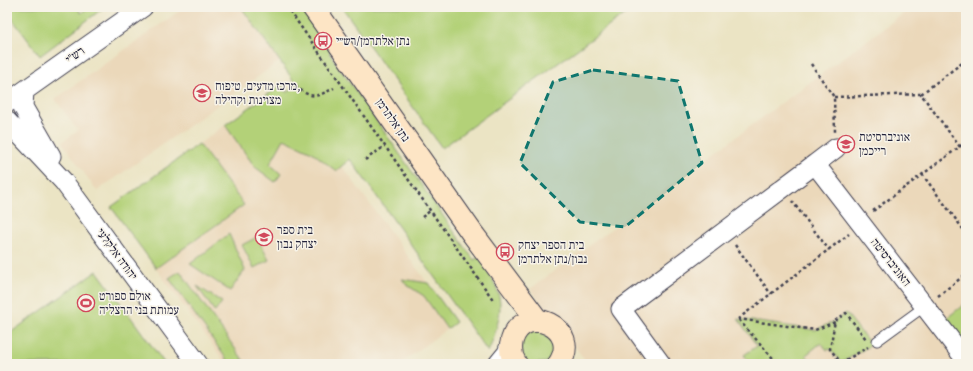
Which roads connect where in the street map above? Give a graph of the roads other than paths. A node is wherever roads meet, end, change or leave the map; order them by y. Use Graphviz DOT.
graph roads {
  1 [pos="143,7"];
  2 [pos="313,7"];
  3 [pos="24,91"];
  4 [pos="7,103"];
  5 [pos="7,121"];
  6 [pos="836,148"];
  7 [pos="815,164"];
  8 [pos="64,182"];
  9 [pos="472,233"];
  10 [pos="925,306"];
  11 [pos="538,321"];
  12 [pos="514,337"];
  13 [pos="877,341"];
  14 [pos="966,360"];
  15 [pos="564,361"];
  16 [pos="198,364"];
  17 [pos="498,364"];
  18 [pos="516,364"];
  19 [pos="661,364"];
  1 -- 3 [label="street, רש\"י"];
  2 -- 9 [label="street, נתן אלתרמן"];
  3 -- 4 [label="street, רש\"י"];
  3 -- 8 [label="street, יהודה אלקלעי"];
  5 -- 8 [label="street, יהודה אלקלעי"];
  6 -- 7 [label="street"];
  7 -- 10 [label="street, האוניברסיטה"];
  7 -- 19 [label="street"];
  8 -- 16 [label="street, יהודה אלקלעי"];
  9 -- 11 [label="street, נתן אלתרמן"];
  9 -- 12 [label="street, נתן אלתרמן"];
  10 -- 13 [label="lane"];
  10 -- 14 [label="street, האוניברסיטה"];
  11 -- 12 [label="street"];
  11 -- 15 [label="street"];
  12 -- 17 [label="street"];
  12 -- 18 [label="street, נתן אלתרמן"];
}
